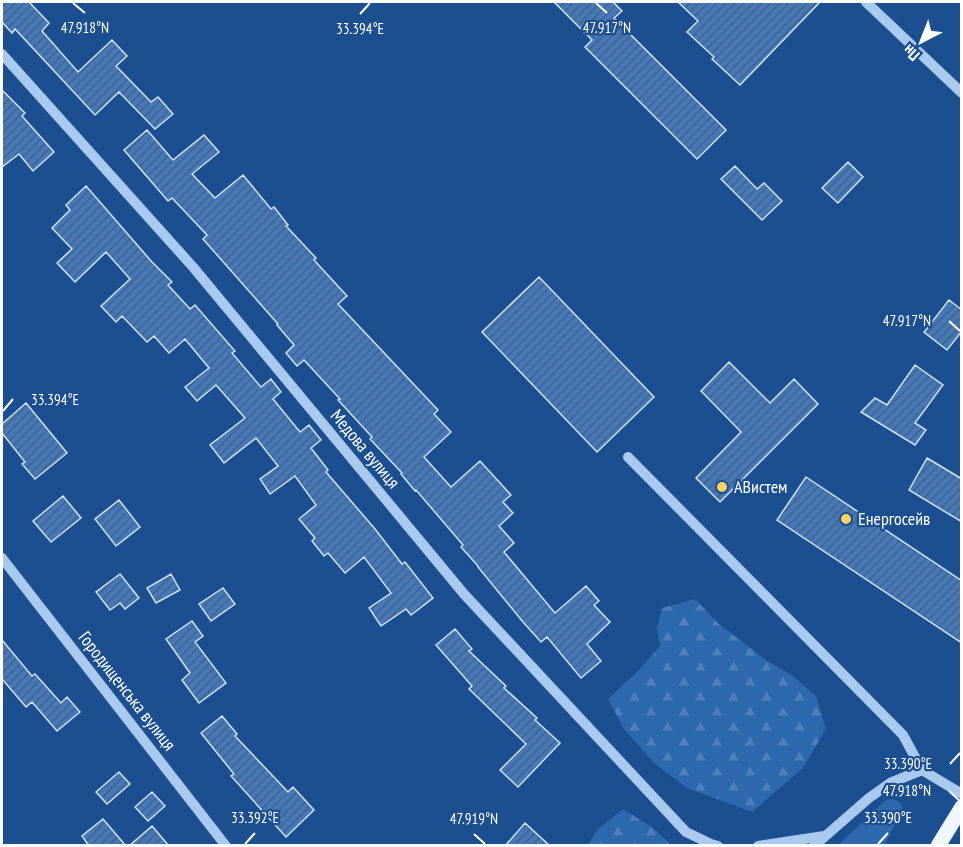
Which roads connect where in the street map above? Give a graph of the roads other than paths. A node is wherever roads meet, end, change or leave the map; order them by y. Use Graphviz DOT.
graph roads {
  1 [pos="866,2"];
  2 [pos="2,54"];
  3 [pos="962,93"];
  4 [pos="628,457"];
  5 [pos="2,558"];
  6 [pos="922,770"];
  7 [pos="962,794"];
  8 [pos="962,807"];
  9 [pos="956,828"];
  10 [pos="825,836"];
  11 [pos="226,846"];
  12 [pos="718,846"];
  13 [pos="758,846"];
  14 [pos="814,846"];
  15 [pos="938,846"];
  1 -- 3 [label="street"];
  2 -- 12 [label="street, Медова вулиця"];
  4 -- 6 [label="street"];
  5 -- 11 [label="street, Городищенська вулиця"];
  6 -- 7 [label="street"];
  6 -- 10 [label="street"];
  8 -- 9 [label="main road"];
  9 -- 15 [label="main road"];
  10 -- 13 [label="street"];
  10 -- 14 [label="street"];
}
